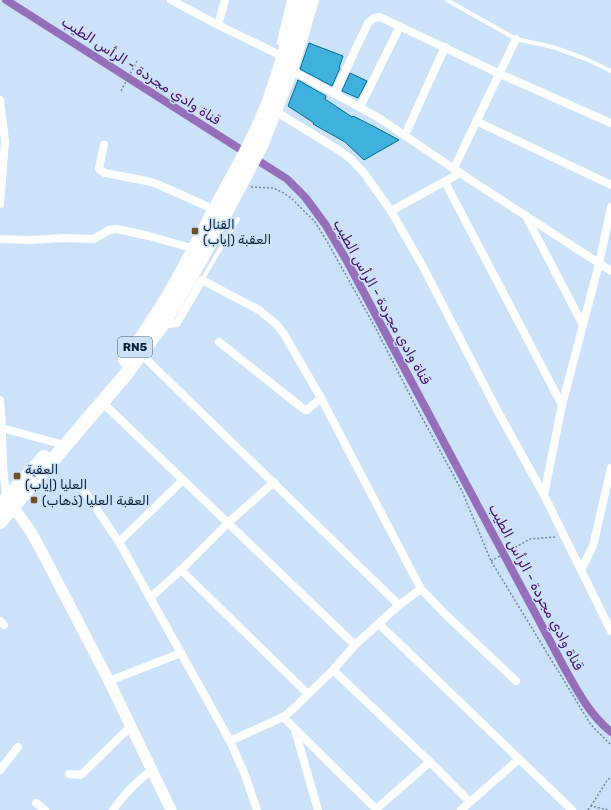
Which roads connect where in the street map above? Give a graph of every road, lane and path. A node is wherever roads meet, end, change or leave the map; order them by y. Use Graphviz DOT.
graph roads {
  1 [pos="171,0"];
  2 [pos="225,0"];
  3 [pos="291,0"];
  4 [pos="300,0"];
  5 [pos="312,0"];
  6 [pos="448,0"];
  7 [pos="218,25"];
  8 [pos="400,26"];
  9 [pos="516,39"];
  10 [pos="445,47"];
  11 [pos="281,56"];
  12 [pos="137,62"];
  13 [pos="291,70"];
  14 [pos="611,71"];
  15 [pos="498,73"];
  16 [pos="121,91"];
  17 [pos="335,93"];
  18 [pos="0,100"];
  19 [pos="360,107"];
  20 [pos="275,111"];
  21 [pos="476,121"];
  22 [pos="611,123"];
  23 [pos="405,135"];
  24 [pos="256,144"];
  25 [pos="104,145"];
  26 [pos="457,171"];
  27 [pos="239,180"];
  28 [pos="445,182"];
  29 [pos="611,185"];
  30 [pos="0,204"];
  31 [pos="611,207"];
  32 [pos="215,210"];
  33 [pos="391,211"];
  34 [pos="525,215"];
  35 [pos="238,219"];
  36 [pos="0,239"];
  37 [pos="195,248"];
  38 [pos="599,264"];
  39 [pos="611,271"];
  40 [pos="202,280"];
  41 [pos="583,325"];
  42 [pos="162,326"];
  43 [pos="220,342"];
  44 [pos="142,355"];
  45 [pos="321,398"];
  46 [pos="103,403"];
  47 [pos="0,405"];
  48 [pos="562,405"];
  49 [pos="2,428"];
  50 [pos="57,443"];
  51 [pos="611,468"];
  52 [pos="183,480"];
  53 [pos="274,482"];
  54 [pos="83,489"];
  55 [pos="544,495"];
  56 [pos="5,502"];
  57 [pos="0,522"];
  58 [pos="228,522"];
  59 [pos="565,537"];
  60 [pos="118,542"];
  61 [pos="491,561"];
  62 [pos="182,570"];
  63 [pos="582,570"];
  64 [pos="421,589"];
  65 [pos="150,598"];
  66 [pos="399,605"];
  67 [pos="379,624"];
  68 [pos="611,631"];
  69 [pos="355,645"];
  70 [pos="181,653"];
  71 [pos="333,670"];
  72 [pos="109,681"];
  73 [pos="516,681"];
  74 [pos="308,694"];
  75 [pos="283,717"];
  76 [pos="132,726"];
  77 [pos="295,730"];
  78 [pos="230,741"];
  79 [pos="611,745"];
  80 [pos="18,747"];
  81 [pos="519,759"];
  82 [pos="430,762"];
  83 [pos="0,770"];
  84 [pos="152,770"];
  85 [pos="69,774"];
  86 [pos="611,778"];
  87 [pos="470,802"];
  88 [pos="36,803"];
  89 [pos="591,806"];
  90 [pos="376,809"];
  91 [pos="45,810"];
  92 [pos="114,810"];
  93 [pos="171,810"];
  94 [pos="258,810"];
  95 [pos="318,810"];
  96 [pos="461,810"];
  97 [pos="572,810"];
  98 [pos="588,810"];
  99 [pos="609,810"];
  1 -- 7 [label="street"];
  2 -- 7 [label="street"];
  3 -- 11 [label="street"];
  4 -- 11 [label="highway, RN5"];
  5 -- 13 [label="highway, RN5"];
  6 -- 9 [label="lane"];
  7 -- 11 [label="street"];
  8 -- 10 [label="street"];
  8 -- 17 [label="street"];
  8 -- 19 [label="street"];
  9 -- 14 [label="lane"];
  9 -- 15 [label="street"];
  10 -- 15 [label="street"];
  10 -- 23 [label="street"];
  11 -- 24 [label="highway, RN5"];
  12 -- 16 [label="path"];
  13 -- 17 [label="street"];
  13 -- 20 [label="highway, RN5"];
  15 -- 21 [label="street"];
  15 -- 22 [label="street"];
  17 -- 19 [label="street"];
  18 -- 30 [label="street"];
  19 -- 23 [label="street"];
  20 -- 24 [label="highway, RN5"];
  20 -- 33 [label="street"];
  21 -- 26 [label="street"];
  21 -- 29 [label="street"];
  23 -- 26 [label="street"];
  24 -- 27 [label="highway, RN5"];
  25 -- 32 [label="street"];
  26 -- 28 [label="street"];
  26 -- 34 [label="street"];
  27 -- 32 [label="highway, RN5"];
  27 -- 42 [label="highway, RN5"];
  27 -- 61 [label="path"];
  28 -- 33 [label="street"];
  28 -- 48 [label="street"];
  31 -- 38 [label="street"];
  32 -- 37 [label="highway, RN5"];
  33 -- 55 [label="street"];
  34 -- 38 [label="street"];
  34 -- 41 [label="street"];
  35 -- 40 [label="lane"];
  36 -- 37 [label="street"];
  37 -- 50 [label="highway, RN5"];
  38 -- 39 [label="street"];
  38 -- 41 [label="street"];
  40 -- 42 [label="street"];
  40 -- 45 [label="street"];
  41 -- 48 [label="street"];
  42 -- 44 [label="highway, RN5"];
  43 -- 45 [label="street"];
  44 -- 46 [label="highway, RN5"];
  44 -- 53 [label="street"];
  45 -- 64 [label="street"];
  46 -- 52 [label="street"];
  46 -- 56 [label="highway, RN5"];
  47 -- 49 [label="street"];
  48 -- 55 [label="street"];
  49 -- 50 [label="street"];
  49 -- 56 [label="street"];
  50 -- 56 [label="highway, RN5"];
  51 -- 63 [label="street"];
  52 -- 58 [label="street"];
  52 -- 60 [label="street"];
  53 -- 58 [label="street"];
  53 -- 66 [label="street"];
  54 -- 60 [label="street"];
  55 -- 59 [label="street"];
  56 -- 57 [label="highway, RN5"];
  56 -- 72 [label="street"];
  58 -- 62 [label="street"];
  58 -- 69 [label="street"];
  59 -- 61 [label="path"];
  59 -- 63 [label="street"];
  60 -- 65 [label="street"];
  61 -- 79 [label="path"];
  62 -- 65 [label="street"];
  62 -- 74 [label="street"];
  63 -- 68 [label="street"];
  64 -- 66 [label="street"];
  64 -- 73 [label="street"];
  65 -- 70 [label="street"];
  66 -- 67 [label="street"];
  67 -- 69 [label="street"];
  67 -- 81 [label="street"];
  69 -- 71 [label="street"];
  70 -- 72 [label="street"];
  70 -- 78 [label="street"];
  71 -- 74 [label="street"];
  71 -- 82 [label="street"];
  72 -- 76 [label="street"];
  74 -- 75 [label="street"];
  75 -- 77 [label="street"];
  75 -- 78 [label="street"];
  76 -- 84 [label="street"];
  76 -- 85 [label="street"];
  77 -- 90 [label="street"];
  77 -- 95 [label="street"];
  78 -- 94 [label="street"];
  80 -- 83 [label="street"];
  81 -- 87 [label="street"];
  81 -- 97 [label="street"];
  82 -- 87 [label="street"];
  82 -- 90 [label="street"];
  84 -- 92 [label="street"];
  84 -- 93 [label="street"];
  86 -- 89 [label="path"];
  87 -- 96 [label="street"];
  88 -- 91 [label="street"];
  89 -- 98 [label="path"];
  89 -- 99 [label="path"];
}
